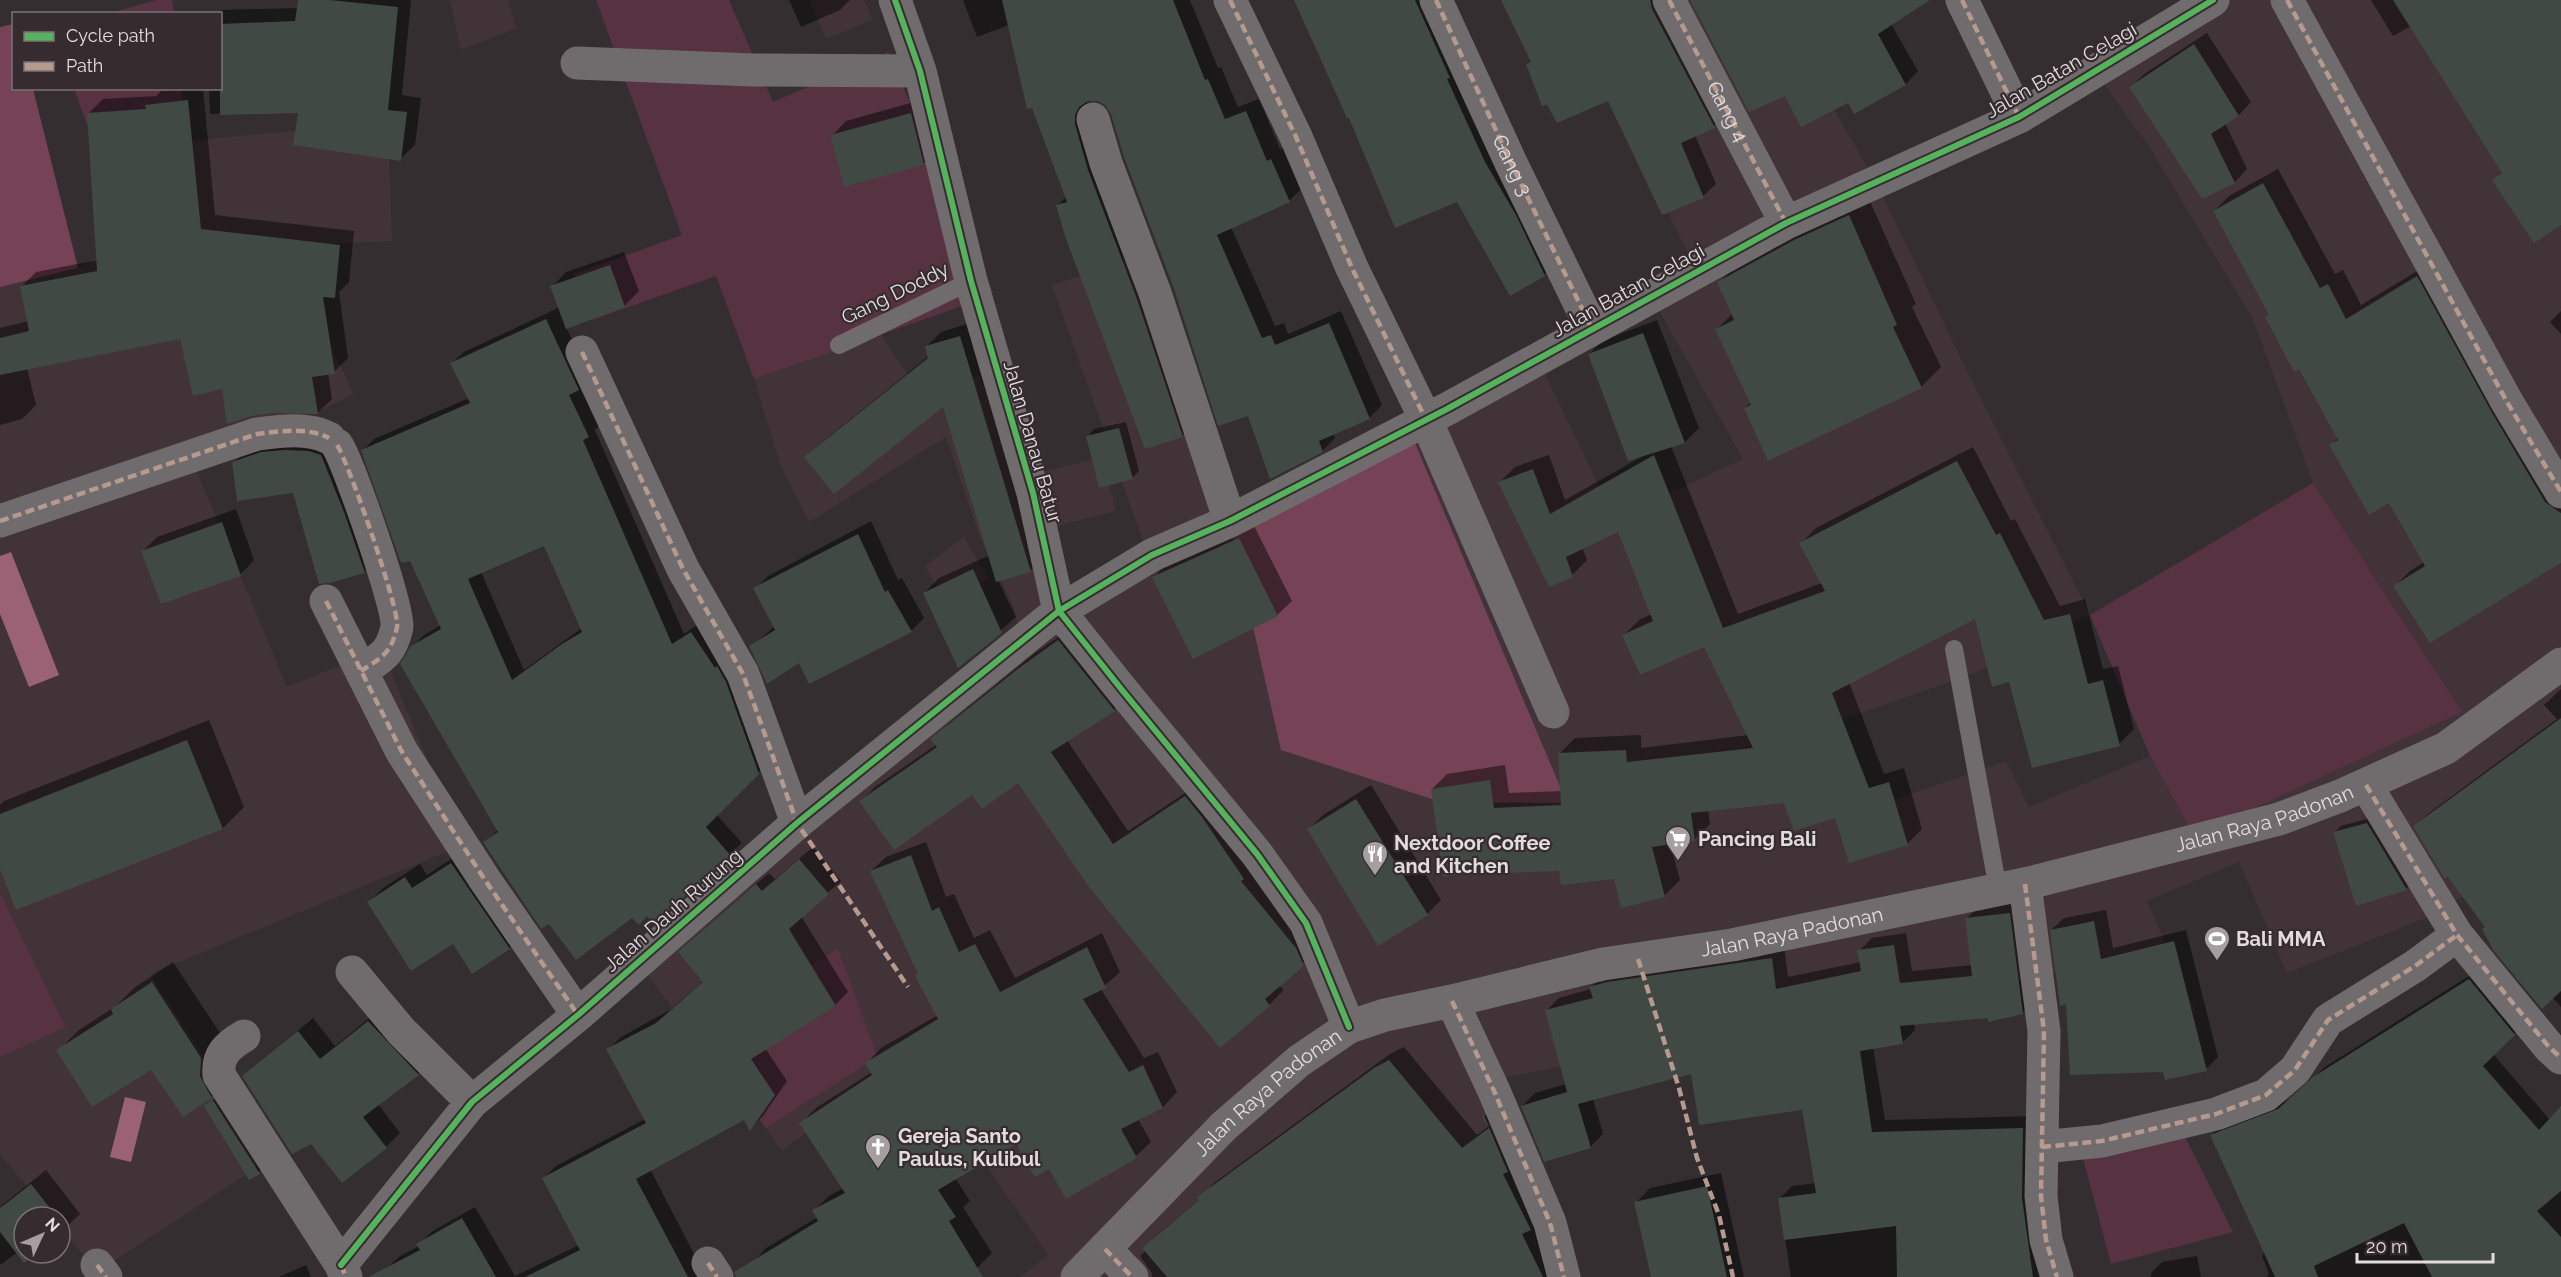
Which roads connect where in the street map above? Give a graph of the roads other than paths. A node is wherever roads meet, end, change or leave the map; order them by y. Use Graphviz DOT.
graph roads {
  1 [pos="895,0"];
  2 [pos="1230,0"];
  3 [pos="1436,0"];
  4 [pos="1669,0"];
  5 [pos="1962,0"];
  6 [pos="2213,0"];
  7 [pos="2287,0"];
  8 [pos="577,63"];
  9 [pos="920,71"];
  10 [pos="2019,117"];
  11 [pos="1093,119"];
  12 [pos="1786,223"];
  13 [pos="971,281"];
  14 [pos="1592,329"];
  15 [pos="839,345"];
  16 [pos="582,352"];
  17 [pos="1426,420"];
  18 [pos="2561,492"];
  19 [pos="0,521"];
  20 [pos="1230,521"];
  21 [pos="326,601"];
  22 [pos="1059,610"];
  23 [pos="1954,649"];
  24 [pos="2561,664"];
  25 [pos="361,671"];
  26 [pos="1553,712"];
  27 [pos="2366,784"];
  28 [pos="797,823"];
  29 [pos="2012,887"];
  30 [pos="2457,935"];
  31 [pos="352,972"];
  32 [pos="1452,1001"];
  33 [pos="578,1015"];
  34 [pos="1349,1027"];
  35 [pos="244,1036"];
  36 [pos="2561,1058"];
  37 [pos="472,1102"];
  38 [pos="2042,1147"];
  39 [pos="1105,1249"];
  40 [pos="344,1271"];
  41 [pos="1077,1277"];
  42 [pos="1132,1277"];
  43 [pos="1564,1277"];
  44 [pos="2057,1277"];
  1 -- 9 [label="street, Jalan Danau Batur"];
  2 -- 17 [label="street"];
  3 -- 14 [label="street, Gang 3"];
  4 -- 12 [label="street, Gang 4"];
  5 -- 10 [label="street"];
  6 -- 10 [label="street, Jalan Batan Celagi"];
  7 -- 18 [label="street"];
  8 -- 9 [label="street"];
  9 -- 13 [label="street, Jalan Danau Batur"];
  10 -- 12 [label="street, Jalan Batan Celagi"];
  11 -- 20 [label="street"];
  12 -- 14 [label="street, Jalan Batan Celagi"];
  13 -- 15 [label="lane, Gang Doddy"];
  13 -- 22 [label="street, Jalan Danau Batur"];
  14 -- 17 [label="street, Jalan Batan Celagi"];
  16 -- 28 [label="street"];
  17 -- 20 [label="street, Jalan Batan Celagi"];
  17 -- 26 [label="street"];
  19 -- 25 [label="street"];
  20 -- 22 [label="street, Jalan Batan Celagi"];
  21 -- 25 [label="street"];
  22 -- 28 [label="street, Jalan Dauh Rurung"];
  22 -- 34 [label="street, Jalan Danau Batur"];
  23 -- 29 [label="lane"];
  24 -- 27 [label="street, Jalan Raya Padonan"];
  25 -- 33 [label="street"];
  27 -- 29 [label="street, Jalan Raya Padonan"];
  27 -- 30 [label="street"];
  28 -- 33 [label="street, Jalan Dauh Rurung"];
  29 -- 32 [label="street, Jalan Raya Padonan"];
  29 -- 38 [label="street"];
  30 -- 36 [label="street"];
  30 -- 38 [label="street"];
  31 -- 37 [label="street"];
  32 -- 34 [label="street, Jalan Raya Padonan"];
  32 -- 43 [label="street"];
  33 -- 37 [label="street, Jalan Dauh Rurung"];
  34 -- 39 [label="street, Jalan Raya Padonan"];
  35 -- 40 [label="street, Jalan Dauh Rurung"];
  37 -- 40 [label="street, Jalan Dauh Rurung"];
  38 -- 44 [label="street"];
  39 -- 41 [label="street, Jalan Raya Padonan"];
  39 -- 42 [label="street"];
}
